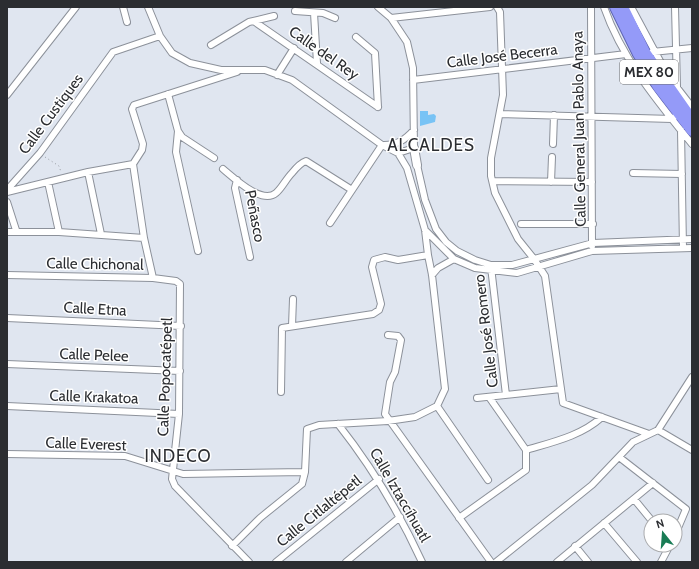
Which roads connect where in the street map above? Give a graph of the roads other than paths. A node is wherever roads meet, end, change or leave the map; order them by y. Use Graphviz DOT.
graph roads {
  1 [pos="76,7"];
  2 [pos="123,7"];
  3 [pos="148,7"];
  4 [pos="378,7"];
  5 [pos="490,7"];
  6 [pos="497,7"];
  7 [pos="590,7"];
  8 [pos="604,7"];
  9 [pos="615,7"];
  10 [pos="624,7"];
  11 [pos="631,7"];
  12 [pos="674,7"];
  13 [pos="295,11"];
  14 [pos="314,13"];
  15 [pos="274,16"];
  16 [pos="335,18"];
  17 [pos="391,18"];
  18 [pos="127,22"];
  19 [pos="255,22"];
  20 [pos="160,36"];
  21 [pos="356,37"];
  22 [pos="211,45"];
  23 [pos="294,48"];
  24 [pos="692,48"];
  25 [pos="676,50"];
  26 [pos="649,52"];
  27 [pos="626,54"];
  28 [pos="591,59"];
  29 [pos="317,63"];
  30 [pos="502,69"];
  31 [pos="243,70"];
  32 [pos="277,74"];
  33 [pos="413,80"];
  34 [pos="677,87"];
  35 [pos="168,94"];
  36 [pos="7,95"];
  37 [pos="682,112"];
  38 [pos="500,114"];
  39 [pos="554,115"];
  40 [pos="592,116"];
  41 [pos="692,119"];
  42 [pos="414,130"];
  43 [pos="681,130"];
  44 [pos="178,131"];
  45 [pos="692,131"];
  46 [pos="553,144"];
  47 [pos="692,144"];
  48 [pos="382,145"];
  49 [pos="414,148"];
  50 [pos="398,153"];
  51 [pos="552,157"];
  52 [pos="214,158"];
  53 [pos="133,164"];
  54 [pos="417,165"];
  55 [pos="223,169"];
  56 [pos="88,172"];
  57 [pos="633,173"];
  58 [pos="682,174"];
  59 [pos="237,180"];
  60 [pos="48,182"];
  61 [pos="493,182"];
  62 [pos="551,182"];
  63 [pos="592,182"];
  64 [pos="352,190"];
  65 [pos="7,191"];
  66 [pos="7,202"];
  67 [pos="330,223"];
  68 [pos="521,224"];
  69 [pos="593,224"];
  70 [pos="16,230"];
  71 [pos="425,230"];
  72 [pos="7,232"];
  73 [pos="59,232"];
  74 [pos="101,234"];
  75 [pos="144,238"];
  76 [pos="683,239"];
  77 [pos="692,239"];
  78 [pos="592,244"];
  79 [pos="683,248"];
  80 [pos="692,248"];
  81 [pos="592,251"];
  82 [pos="198,252"];
  83 [pos="428,255"];
  84 [pos="250,257"];
  85 [pos="454,259"];
  86 [pos="537,263"];
  87 [pos="491,268"];
  88 [pos="7,275"];
  89 [pos="432,275"];
  90 [pos="153,278"];
  91 [pos="180,284"];
  92 [pos="293,299"];
  93 [pos="7,318"];
  94 [pos="181,326"];
  95 [pos="292,326"];
  96 [pos="388,335"];
  97 [pos="7,364"];
  98 [pos="180,371"];
  99 [pos="692,377"];
  100 [pos="561,389"];
  101 [pos="281,392"];
  102 [pos="506,395"];
  103 [pos="489,397"];
  104 [pos="478,398"];
  105 [pos="7,406"];
  106 [pos="437,406"];
  107 [pos="179,414"];
  108 [pos="602,417"];
  109 [pos="388,421"];
  110 [pos="338,424"];
  111 [pos="658,430"];
  112 [pos="649,434"];
  113 [pos="526,450"];
  114 [pos="692,450"];
  115 [pos="7,454"];
  116 [pos="619,457"];
  117 [pos="172,472"];
  118 [pos="305,472"];
  119 [pos="379,479"];
  120 [pos="488,480"];
  121 [pos="653,483"];
  122 [pos="634,499"];
  123 [pos="645,513"];
  124 [pos="683,516"];
  125 [pos="400,517"];
  126 [pos="459,518"];
  127 [pos="604,523"];
  128 [pos="232,546"];
  129 [pos="575,546"];
  130 [pos="666,553"];
  131 [pos="421,561"];
  132 [pos="249,562"];
  133 [pos="276,562"];
  134 [pos="346,562"];
  135 [pos="491,562"];
  136 [pos="496,562"];
  137 [pos="557,562"];
  138 [pos="588,562"];
  139 [pos="637,562"];
  140 [pos="661,562"];
  1 -- 36 [label="street"];
  2 -- 18 [label="street"];
  3 -- 20 [label="street"];
  4 -- 17 [label="street"];
  5 -- 17 [label="street"];
  6 -- 30 [label="street"];
  7 -- 28 [label="street, Calle General Juan Pablo Anaya"];
  8 -- 27 [label="street, MEX 80"];
  9 -- 37 [label="highway, MEX 80"];
  10 -- 26 [label="highway, MEX 80"];
  11 -- 26 [label="street"];
  12 -- 25 [label="street"];
  13 -- 14 [label="street"];
  14 -- 16 [label="street"];
  14 -- 29 [label="street"];
  15 -- 19 [label="street"];
  17 -- 33 [label="street"];
  19 -- 22 [label="street"];
  19 -- 23 [label="street, Calle del Rey"];
  20 -- 31 [label="street"];
  20 -- 65 [label="street, Calle Custiques"];
  21 -- 29 [label="street, Calle del Rey"];
  23 -- 29 [label="street, Calle del Rey"];
  23 -- 32 [label="street"];
  24 -- 25 [label="street"];
  25 -- 26 [label="street"];
  25 -- 34 [label="street"];
  26 -- 34 [label="street"];
  26 -- 37 [label="highway, MEX 80"];
  27 -- 28 [label="street, Calle José Becerra"];
  27 -- 37 [label="street, MEX 80"];
  28 -- 30 [label="street, Calle José Becerra"];
  28 -- 40 [label="street, Calle General Juan Pablo Anaya"];
  30 -- 33 [label="street, Calle José Becerra"];
  30 -- 38 [label="street"];
  31 -- 32 [label="street"];
  31 -- 35 [label="street"];
  32 -- 48 [label="street"];
  33 -- 42 [label="street"];
  34 -- 37 [label="street"];
  35 -- 44 [label="street"];
  35 -- 53 [label="street"];
  37 -- 40 [label="street"];
  37 -- 41 [label="highway, MEX 80"];
  37 -- 43 [label="street, MEX 80"];
  37 -- 45 [label="highway, MEX 80"];
  38 -- 39 [label="street"];
  38 -- 61 [label="street"];
  39 -- 40 [label="street"];
  39 -- 46 [label="street"];
  40 -- 63 [label="street, Calle General Juan Pablo Anaya"];
  42 -- 48 [label="street"];
  42 -- 49 [label="street"];
  43 -- 47 [label="street, MEX 80"];
  43 -- 58 [label="street"];
  44 -- 52 [label="street"];
  44 -- 82 [label="street"];
  48 -- 50 [label="street"];
  48 -- 64 [label="street"];
  49 -- 50 [label="street"];
  49 -- 54 [label="street"];
  50 -- 71 [label="street"];
  51 -- 62 [label="street"];
  53 -- 56 [label="street"];
  53 -- 75 [label="street"];
  54 -- 87 [label="street"];
  55 -- 59 [label="street"];
  56 -- 60 [label="street"];
  56 -- 74 [label="street"];
  57 -- 58 [label="street"];
  58 -- 76 [label="street"];
  59 -- 64 [label="street"];
  59 -- 84 [label="street, Peñasco"];
  60 -- 65 [label="street"];
  60 -- 73 [label="street"];
  61 -- 62 [label="street"];
  61 -- 86 [label="street"];
  62 -- 63 [label="street"];
  63 -- 69 [label="street, Calle General Juan Pablo Anaya"];
  64 -- 67 [label="street"];
  66 -- 70 [label="street"];
  68 -- 69 [label="street"];
  69 -- 78 [label="street, Calle General Juan Pablo Anaya"];
  70 -- 72 [label="street"];
  70 -- 73 [label="street"];
  71 -- 83 [label="street"];
  71 -- 85 [label="street"];
  73 -- 74 [label="street"];
  74 -- 75 [label="street"];
  75 -- 90 [label="street"];
  76 -- 77 [label="street"];
  76 -- 78 [label="street"];
  76 -- 79 [label="street"];
  78 -- 81 [label="street, Calle General Juan Pablo Anaya"];
  78 -- 86 [label="street"];
  79 -- 80 [label="street"];
  79 -- 81 [label="street"];
  81 -- 86 [label="street"];
  83 -- 89 [label="street"];
  83 -- 95 [label="street"];
  85 -- 87 [label="street"];
  85 -- 89 [label="street"];
  86 -- 87 [label="street"];
  86 -- 87 [label="street"];
  86 -- 100 [label="street"];
  87 -- 102 [label="street, Calle José Romero"];
  88 -- 90 [label="street, Calle Chichonal"];
  89 -- 106 [label="street"];
  90 -- 91 [label="street, Calle Chichonal"];
  91 -- 94 [label="street, Calle Popocatépetl"];
  92 -- 95 [label="street"];
  93 -- 94 [label="street, Calle Etna"];
  94 -- 98 [label="street, Calle Popocatépetl"];
  95 -- 101 [label="street"];
  96 -- 109 [label="street"];
  97 -- 98 [label="street, Calle Pelee"];
  98 -- 107 [label="street, Calle Popocatépetl"];
  99 -- 111 [label="street"];
  100 -- 102 [label="street"];
  100 -- 108 [label="street"];
  102 -- 103 [label="street"];
  103 -- 104 [label="street"];
  103 -- 113 [label="street, Calle José Romero"];
  105 -- 107 [label="street, Calle Krakatoa"];
  106 -- 109 [label="street"];
  106 -- 120 [label="street"];
  107 -- 117 [label="street, Calle Popocatépetl"];
  108 -- 112 [label="street"];
  108 -- 113 [label="street"];
  109 -- 110 [label="street"];
  109 -- 126 [label="street"];
  110 -- 118 [label="street"];
  110 -- 119 [label="street, Calle Iztaccíhuatl"];
  111 -- 112 [label="street"];
  111 -- 114 [label="street"];
  112 -- 116 [label="street"];
  113 -- 126 [label="street"];
  115 -- 117 [label="street, Calle Everest"];
  116 -- 121 [label="street"];
  116 -- 136 [label="street"];
  117 -- 118 [label="street, Calle Everest"];
  117 -- 128 [label="street"];
  118 -- 128 [label="street"];
  119 -- 125 [label="street, Calle Iztaccíhuatl"];
  119 -- 133 [label="street, Calle Citlaltépetl"];
  121 -- 122 [label="street"];
  121 -- 124 [label="street"];
  122 -- 123 [label="street"];
  122 -- 127 [label="street"];
  125 -- 131 [label="street, Calle Iztaccíhuatl"];
  125 -- 134 [label="street"];
  126 -- 135 [label="street"];
  127 -- 129 [label="street"];
  127 -- 139 [label="street"];
  128 -- 132 [label="street"];
  129 -- 137 [label="street"];
  129 -- 138 [label="street"];
  130 -- 140 [label="street"];
}
